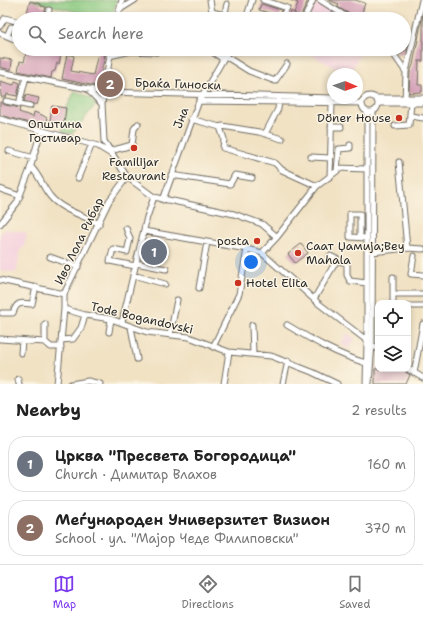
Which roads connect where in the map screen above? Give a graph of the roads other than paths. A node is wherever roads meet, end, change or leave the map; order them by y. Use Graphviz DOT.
graph roads {
  1 [pos="122,0"];
  2 [pos="135,0"];
  3 [pos="210,0"];
  4 [pos="252,0"];
  5 [pos="263,0"];
  6 [pos="313,0"];
  7 [pos="320,0"];
  8 [pos="422,0"];
  9 [pos="227,4"];
  10 [pos="119,10"];
  11 [pos="212,12"];
  12 [pos="226,12"];
  13 [pos="248,12"];
  14 [pos="285,12"];
  15 [pos="307,12"];
  16 [pos="339,12"];
  17 [pos="12,20"];
  18 [pos="0,26"];
  19 [pos="12,27"];
  20 [pos="0,33"];
  21 [pos="7,36"];
  22 [pos="12,38"];
  23 [pos="411,50"];
  24 [pos="109,56"];
  25 [pos="220,56"];
  26 [pos="395,56"];
  27 [pos="410,56"];
  28 [pos="224,58"];
  29 [pos="287,64"];
  30 [pos="0,72"];
  31 [pos="406,72"];
  32 [pos="26,77"];
  33 [pos="87,89"];
  34 [pos="104,92"];
  35 [pos="202,95"];
  36 [pos="376,98"];
  37 [pos="423,98"];
  38 [pos="327,100"];
  39 [pos="327,100"];
  40 [pos="363,100"];
  41 [pos="405,100"];
  42 [pos="6,101"];
  43 [pos="199,101"];
  44 [pos="279,102"];
  45 [pos="379,103"];
  46 [pos="412,103"];
  47 [pos="423,103"];
  48 [pos="19,104"];
  49 [pos="102,104"];
  50 [pos="332,104"];
  51 [pos="363,104"];
  52 [pos="30,106"];
  53 [pos="370,112"];
  54 [pos="411,116"];
  55 [pos="423,118"];
  56 [pos="0,119"];
  57 [pos="191,119"];
  58 [pos="138,124"];
  59 [pos="331,126"];
  60 [pos="395,126"];
  61 [pos="220,127"];
  62 [pos="341,127"];
  63 [pos="41,131"];
  64 [pos="265,134"];
  65 [pos="282,139"];
  66 [pos="104,141"];
  67 [pos="92,144"];
  68 [pos="350,145"];
  69 [pos="98,146"];
  70 [pos="9,151"];
  71 [pos="112,153"];
  72 [pos="311,157"];
  73 [pos="34,158"];
  74 [pos="330,158"];
  75 [pos="399,162"];
  76 [pos="31,167"];
  77 [pos="338,168"];
  78 [pos="367,169"];
  79 [pos="171,175"];
  80 [pos="127,177"];
  81 [pos="330,177"];
  82 [pos="78,178"];
  83 [pos="252,178"];
  84 [pos="317,186"];
  85 [pos="0,189"];
  86 [pos="20,196"];
  87 [pos="154,197"];
  88 [pos="163,200"];
  89 [pos="0,224"];
  90 [pos="99,224"];
  91 [pos="360,225"];
  92 [pos="367,225"];
  93 [pos="126,228"];
  94 [pos="144,231"];
  95 [pos="360,234"];
  96 [pos="277,237"];
  97 [pos="367,238"];
  98 [pos="207,242"];
  99 [pos="407,248"];
  100 [pos="247,249"];
  101 [pos="423,249"];
  102 [pos="372,252"];
  103 [pos="262,253"];
  104 [pos="50,256"];
  105 [pos="330,256"];
  106 [pos="414,256"];
  107 [pos="337,260"];
  108 [pos="135,265"];
  109 [pos="78,266"];
  110 [pos="155,267"];
  111 [pos="166,269"];
  112 [pos="153,273"];
  113 [pos="133,275"];
  114 [pos="423,275"];
  115 [pos="393,277"];
  116 [pos="0,280"];
  117 [pos="367,283"];
  118 [pos="165,284"];
  119 [pos="36,287"];
  120 [pos="199,288"];
  121 [pos="64,294"];
  122 [pos="393,294"];
  123 [pos="423,294"];
  124 [pos="314,299"];
  125 [pos="177,300"];
  126 [pos="394,300"];
  127 [pos="411,306"];
  128 [pos="423,306"];
  129 [pos="64,309"];
  130 [pos="2,313"];
  131 [pos="85,315"];
  132 [pos="111,319"];
  133 [pos="122,322"];
  134 [pos="45,324"];
  135 [pos="423,324"];
  136 [pos="252,325"];
  137 [pos="287,325"];
  138 [pos="131,327"];
  139 [pos="109,332"];
  140 [pos="170,335"];
  141 [pos="0,339"];
  142 [pos="61,340"];
  143 [pos="22,341"];
  144 [pos="44,342"];
  145 [pos="370,343"];
  146 [pos="375,346"];
  147 [pos="61,347"];
  148 [pos="213,347"];
  149 [pos="229,352"];
  150 [pos="20,353"];
  151 [pos="254,354"];
  152 [pos="137,359"];
  153 [pos="288,361"];
  154 [pos="366,363"];
  155 [pos="411,371"];
  156 [pos="414,373"];
  157 [pos="421,377"];
  158 [pos="423,382"];
  159 [pos="57,384"];
  160 [pos="71,384"];
  161 [pos="100,384"];
  162 [pos="224,384"];
  163 [pos="283,384"];
  164 [pos="337,384"];
  165 [pos="366,384"];
  166 [pos="369,384"];
  1 -- 10 [label="street"];
  2 -- 10 [label="street"];
  3 -- 11 [label="street"];
  4 -- 13 [label="street"];
  5 -- 14 [label="street"];
  6 -- 15 [label="street"];
  7 -- 16 [label="street"];
  8 -- 23 [label="street"];
  9 -- 12 [label="street"];
  17 -- 18 [label="street"];
  19 -- 21 [label="street"];
  20 -- 21 [label="street"];
  21 -- 22 [label="street"];
  24 -- 34 [label="street"];
  25 -- 28 [label="street"];
  26 -- 31 [label="street"];
  27 -- 31 [label="street"];
  28 -- 29 [label="street"];
  28 -- 35 [label="street, Јна"];
  30 -- 32 [label="street, Браќа Гиноски"];
  31 -- 41 [label="street"];
  32 -- 33 [label="street, Браќа Гиноски"];
  32 -- 48 [label="street"];
  33 -- 34 [label="street, Браќа Гиноски"];
  33 -- 49 [label="street"];
  34 -- 35 [label="street, Браќа Гиноски"];
  34 -- 49 [label="street"];
  35 -- 38 [label="street, Браќа Гиноски"];
  35 -- 43 [label="street, Јна"];
  36 -- 40 [label="street, Браќа Гиноски"];
  36 -- 41 [label="street, Браќа Гиноски"];
  36 -- 45 [label="street"];
  37 -- 41 [label="street, Браќа Гиноски"];
  39 -- 44 [label="street, Браќа Гиноски"];
  41 -- 45 [label="street, Браќа Гиноски"];
  41 -- 46 [label="street, Браќа Гиноски"];
  42 -- 48 [label="street"];
  43 -- 44 [label="street, Браќа Гиноски"];
  43 -- 57 [label="street, Јна"];
  44 -- 64 [label="street"];
  45 -- 53 [label="street"];
  46 -- 47 [label="street, Браќа Гиноски"];
  46 -- 54 [label="street"];
  48 -- 52 [label="street"];
  49 -- 66 [label="street"];
  50 -- 59 [label="street"];
  51 -- 53 [label="street"];
  53 -- 78 [label="street"];
  53 -- 102 [label="street"];
  54 -- 55 [label="street"];
  54 -- 60 [label="street"];
  56 -- 63 [label="street"];
  57 -- 61 [label="street"];
  57 -- 79 [label="street, Јна"];
  58 -- 71 [label="street"];
  59 -- 62 [label="street"];
  59 -- 74 [label="street"];
  61 -- 64 [label="street"];
  61 -- 84 [label="street"];
  63 -- 67 [label="street"];
  63 -- 73 [label="street"];
  64 -- 65 [label="street"];
  66 -- 69 [label="street"];
  66 -- 71 [label="street"];
  67 -- 69 [label="street"];
  67 -- 82 [label="street"];
  68 -- 77 [label="street"];
  69 -- 71 [label="street"];
  70 -- 73 [label="street"];
  71 -- 80 [label="street"];
  72 -- 74 [label="street"];
  73 -- 76 [label="street"];
  74 -- 81 [label="street"];
  75 -- 99 [label="street"];
  76 -- 86 [label="street"];
  76 -- 90 [label="street"];
  77 -- 78 [label="street"];
  77 -- 81 [label="street"];
  78 -- 92 [label="street"];
  79 -- 83 [label="street"];
  79 -- 88 [label="street, Јна"];
  80 -- 87 [label="street"];
  80 -- 90 [label="street, Иво Лола Рибар"];
  81 -- 84 [label="street"];
  84 -- 96 [label="street"];
  85 -- 86 [label="street"];
  86 -- 89 [label="street"];
  87 -- 88 [label="street"];
  87 -- 94 [label="street"];
  88 -- 96 [label="street"];
  90 -- 109 [label="street, Иво Лола Рибар"];
  91 -- 92 [label="street"];
  91 -- 95 [label="street"];
  91 -- 97 [label="street"];
  92 -- 97 [label="street"];
  93 -- 108 [label="street"];
  94 -- 98 [label="street"];
  94 -- 108 [label="street"];
  96 -- 103 [label="street"];
  97 -- 117 [label="street"];
  98 -- 100 [label="street"];
  98 -- 120 [label="street"];
  99 -- 101 [label="street"];
  99 -- 102 [label="street"];
  100 -- 103 [label="street"];
  100 -- 148 [label="street"];
  102 -- 145 [label="street"];
  103 -- 124 [label="street"];
  104 -- 109 [label="street"];
  105 -- 107 [label="street"];
  106 -- 114 [label="street"];
  107 -- 117 [label="street"];
  107 -- 124 [label="street"];
  108 -- 110 [label="street"];
  108 -- 113 [label="street"];
  109 -- 121 [label="street, Иво Лола Рибар"];
  110 -- 111 [label="street"];
  110 -- 112 [label="street"];
  113 -- 118 [label="street"];
  113 -- 133 [label="street"];
  115 -- 122 [label="street"];
  116 -- 119 [label="street"];
  117 -- 145 [label="street"];
  119 -- 121 [label="street"];
  119 -- 130 [label="street"];
  121 -- 129 [label="street"];
  122 -- 123 [label="street"];
  122 -- 126 [label="street"];
  124 -- 145 [label="street"];
  125 -- 140 [label="street"];
  127 -- 128 [label="street"];
  129 -- 131 [label="street, Tode Bogandovski"];
  129 -- 142 [label="street"];
  131 -- 132 [label="street, Tode Bogandovski"];
  131 -- 142 [label="street"];
  132 -- 133 [label="street, Tode Bogandovski"];
  132 -- 139 [label="street"];
  133 -- 138 [label="street, Tode Bogandovski"];
  134 -- 144 [label="street"];
  135 -- 156 [label="street"];
  136 -- 151 [label="street"];
  137 -- 154 [label="street"];
  138 -- 140 [label="street, Tode Bogandovski"];
  138 -- 152 [label="street"];
  140 -- 148 [label="street, Tode Bogandovski"];
  141 -- 143 [label="street"];
  142 -- 147 [label="street"];
  143 -- 144 [label="street"];
  143 -- 150 [label="street"];
  144 -- 147 [label="street"];
  145 -- 146 [label="street"];
  145 -- 154 [label="street"];
  145 -- 166 [label="street"];
  147 -- 159 [label="street"];
  148 -- 149 [label="street, Tode Bogandovski"];
  149 -- 151 [label="street, Tode Bogandovski"];
  149 -- 162 [label="street"];
  151 -- 153 [label="street, Tode Bogandovski"];
  153 -- 163 [label="street"];
  153 -- 164 [label="street, Tode Bogandovski"];
  154 -- 165 [label="street"];
  155 -- 156 [label="street"];
  156 -- 157 [label="street"];
  157 -- 158 [label="street"];
  160 -- 161 [label="street"];
}
